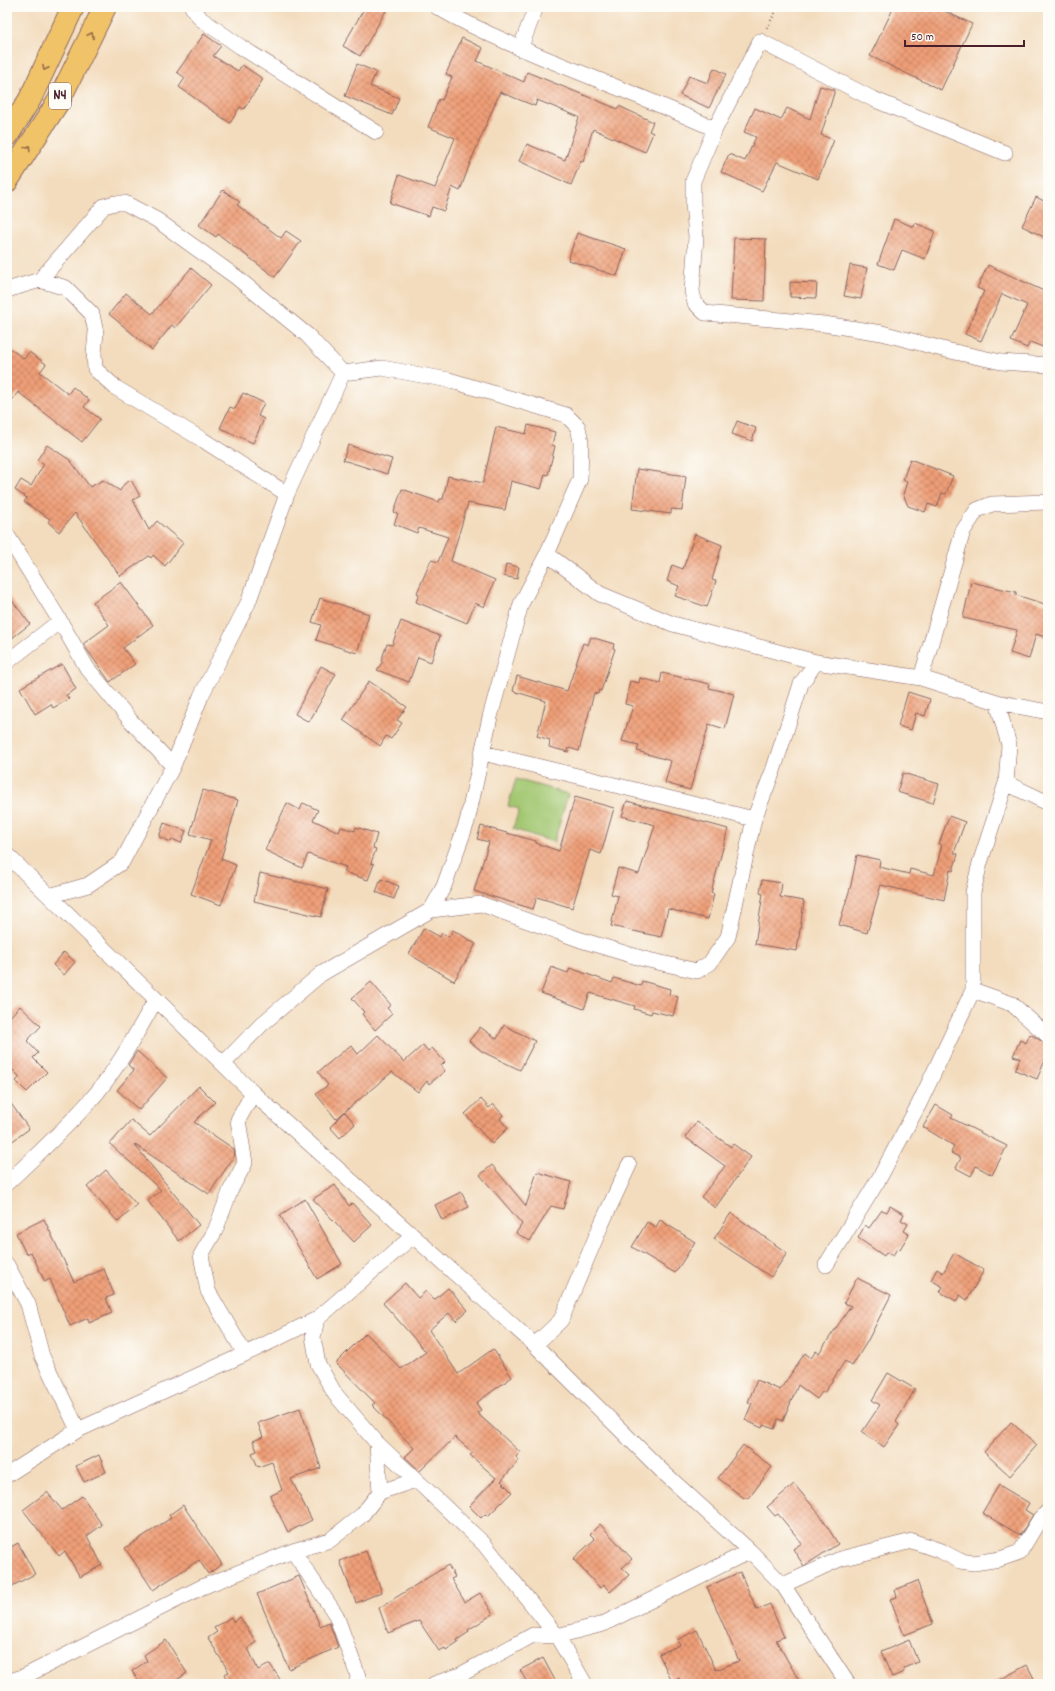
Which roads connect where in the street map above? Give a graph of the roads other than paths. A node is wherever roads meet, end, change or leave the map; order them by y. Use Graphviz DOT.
graph roads {
  1 [pos="73,7"];
  2 [pos="105,7"];
  3 [pos="192,7"];
  4 [pos="437,7"];
  5 [pos="536,7"];
  6 [pos="520,49"];
  7 [pos="715,129"];
  8 [pos="376,132"];
  9 [pos="7,136"];
  10 [pos="1005,153"];
  11 [pos="7,181"];
  12 [pos="40,280"];
  13 [pos="7,290"];
  14 [pos="1048,365"];
  15 [pos="343,373"];
  16 [pos="287,494"];
  17 [pos="1048,502"];
  18 [pos="7,535"];
  19 [pos="547,554"];
  20 [pos="60,621"];
  21 [pos="7,662"];
  22 [pos="816,662"];
  23 [pos="921,678"];
  24 [pos="996,702"];
  25 [pos="1048,712"];
  26 [pos="483,752"];
  27 [pos="173,766"];
  28 [pos="1006,783"];
  29 [pos="1048,803"];
  30 [pos="754,819"];
  31 [pos="7,855"];
  32 [pos="48,896"];
  33 [pos="431,910"];
  34 [pos="973,990"];
  35 [pos="156,1000"];
  36 [pos="1048,1036"];
  37 [pos="223,1064"];
  38 [pos="253,1092"];
  39 [pos="629,1165"];
  40 [pos="7,1183"];
  41 [pos="413,1236"];
  42 [pos="7,1265"];
  43 [pos="826,1265"];
  44 [pos="317,1319"];
  45 [pos="535,1345"];
  46 [pos="245,1354"];
  47 [pos="78,1430"];
  48 [pos="377,1443"];
  49 [pos="7,1475"];
  50 [pos="416,1480"];
  51 [pos="380,1492"];
  52 [pos="1048,1511"];
  53 [pos="293,1551"];
  54 [pos="750,1551"];
  55 [pos="783,1585"];
  56 [pos="556,1636"];
  57 [pos="7,1682"];
  58 [pos="358,1684"];
  59 [pos="434,1684"];
  60 [pos="585,1684"];
  61 [pos="848,1684"];
  1 -- 9 [label="highway, N4, one-way"];
  11 -- 2 [label="highway, N4, one-way"];
  3 -- 8 [label="street"];
  4 -- 6 [label="street"];
  5 -- 6 [label="street"];
  6 -- 7 [label="street"];
  7 -- 10 [label="street"];
  7 -- 14 [label="street"];
  12 -- 13 [label="street"];
  12 -- 15 [label="street"];
  12 -- 16 [label="street"];
  15 -- 16 [label="street"];
  15 -- 19 [label="street"];
  16 -- 27 [label="street"];
  17 -- 23 [label="street"];
  18 -- 20 [label="street"];
  19 -- 22 [label="street"];
  19 -- 26 [label="street"];
  20 -- 21 [label="street"];
  20 -- 27 [label="street"];
  22 -- 23 [label="street"];
  22 -- 30 [label="street"];
  23 -- 24 [label="street"];
  24 -- 25 [label="street"];
  24 -- 28 [label="street"];
  26 -- 30 [label="street"];
  26 -- 33 [label="street"];
  27 -- 32 [label="street"];
  28 -- 29 [label="street"];
  28 -- 34 [label="street"];
  30 -- 33 [label="street"];
  31 -- 32 [label="street"];
  32 -- 35 [label="street"];
  33 -- 37 [label="street"];
  34 -- 36 [label="street"];
  34 -- 43 [label="street"];
  35 -- 37 [label="street"];
  35 -- 40 [label="street"];
  37 -- 38 [label="street"];
  38 -- 41 [label="street"];
  38 -- 46 [label="street"];
  39 -- 45 [label="street"];
  41 -- 44 [label="street"];
  41 -- 45 [label="street"];
  42 -- 47 [label="street"];
  44 -- 46 [label="street"];
  44 -- 48 [label="street"];
  45 -- 54 [label="street"];
  46 -- 47 [label="street"];
  47 -- 49 [label="street"];
  48 -- 50 [label="street"];
  48 -- 51 [label="street"];
  50 -- 51 [label="street"];
  50 -- 56 [label="street"];
  51 -- 53 [label="street"];
  52 -- 55 [label="street"];
  53 -- 57 [label="street"];
  53 -- 58 [label="street"];
  54 -- 55 [label="street"];
  54 -- 56 [label="street"];
  55 -- 61 [label="street"];
  56 -- 59 [label="street"];
  56 -- 60 [label="street"];
}
